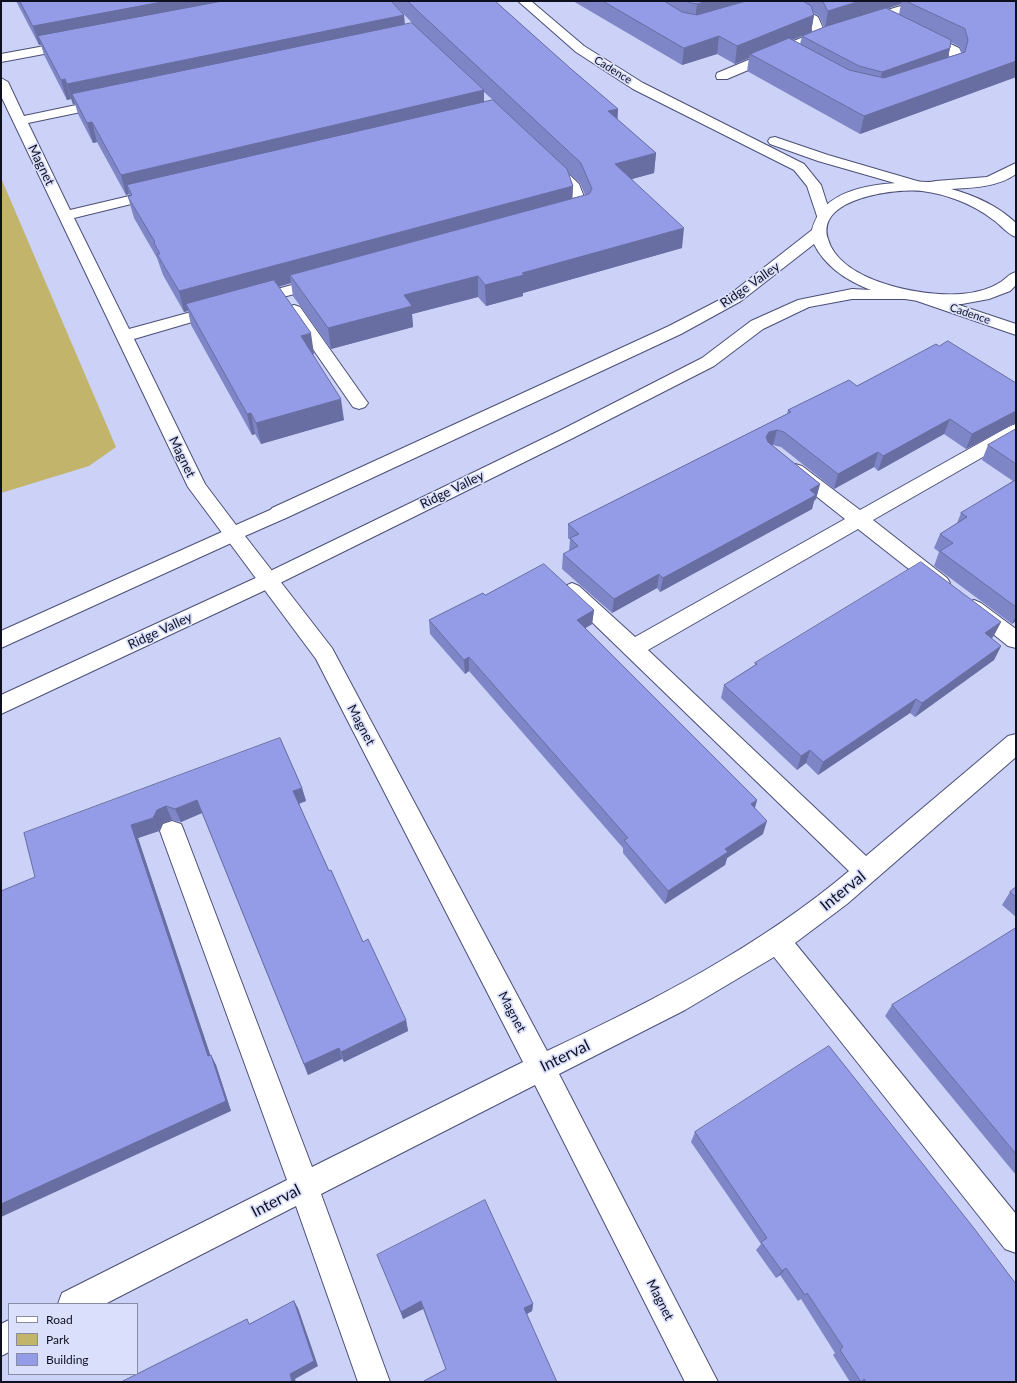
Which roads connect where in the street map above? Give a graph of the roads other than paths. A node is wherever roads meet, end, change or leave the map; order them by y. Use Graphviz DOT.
graph roads {
  1 [pos="524,1"];
  2 [pos="913,1"];
  3 [pos="781,2"];
  4 [pos="768,6"];
  5 [pos="883,15"];
  6 [pos="855,24"];
  7 [pos="834,31"];
  8 [pos="820,35"];
  9 [pos="87,42"];
  10 [pos="786,49"];
  11 [pos="799,56"];
  12 [pos="1,58"];
  13 [pos="924,75"];
  14 [pos="722,76"];
  15 [pos="1,82"];
  16 [pos="118,101"];
  17 [pos="20,121"];
  18 [pos="712,122"];
  19 [pos="541,155"];
  20 [pos="1016,167"];
  21 [pos="922,186"];
  22 [pos="174,189"];
  23 [pos="66,215"];
  24 [pos="823,216"];
  25 [pos="551,219"];
  26 [pos="1016,232"];
  27 [pos="818,233"];
  28 [pos="336,278"];
  29 [pos="1016,278"];
  30 [pos="282,293"];
  31 [pos="904,295"];
  32 [pos="923,298"];
  33 [pos="244,303"];
  34 [pos="229,307"];
  35 [pos="1016,330"];
  36 [pos="124,336"];
  37 [pos="359,403"];
  38 [pos="1016,430"];
  39 [pos="779,457"];
  40 [pos="857,520"];
  41 [pos="233,534"];
  42 [pos="267,580"];
  43 [pos="559,580"];
  44 [pos="1,640"];
  45 [pos="1016,640"];
  46 [pos="634,648"];
  47 [pos="1,705"];
  48 [pos="1016,743"];
  49 [pos="172,831"];
  50 [pos="866,872"];
  51 [pos="777,941"];
  52 [pos="541,1068"];
  53 [pos="304,1186"];
  54 [pos="1016,1238"];
  55 [pos="75,1303"];
  56 [pos="374,1382"];
  57 [pos="702,1382"];
  1 -- 18 [label="street, Cadence"];
  2 -- 5 [label="street"];
  3 -- 4 [label="street"];
  3 -- 8 [label="street"];
  5 -- 6 [label="street"];
  5 -- 13 [label="street"];
  7 -- 8 [label="street"];
  8 -- 10 [label="street"];
  9 -- 12 [label="street"];
  10 -- 11 [label="street"];
  10 -- 14 [label="street"];
  15 -- 17 [label="street, Magnet"];
  16 -- 17 [label="street"];
  17 -- 23 [label="street, Magnet"];
  18 -- 21 [label="street, Cadence"];
  18 -- 24 [label="street, Cadence"];
  19 -- 25 [label="street"];
  20 -- 21 [label="street"];
  21 -- 24 [label="street"];
  21 -- 26 [label="street, Cadence"];
  22 -- 23 [label="street"];
  23 -- 36 [label="street, Magnet"];
  24 -- 27 [label="street"];
  27 -- 31 [label="street"];
  27 -- 41 [label="street, Ridge Valley"];
  28 -- 30 [label="street"];
  29 -- 32 [label="street"];
  30 -- 33 [label="street"];
  30 -- 37 [label="street"];
  31 -- 32 [label="street"];
  31 -- 42 [label="street, Ridge Valley"];
  32 -- 35 [label="street, Cadence"];
  34 -- 36 [label="street"];
  36 -- 41 [label="street, Magnet"];
  38 -- 40 [label="street"];
  39 -- 40 [label="street"];
  40 -- 45 [label="street"];
  40 -- 46 [label="street"];
  41 -- 42 [label="street, Magnet"];
  41 -- 44 [label="street, Ridge Valley"];
  42 -- 47 [label="street, Ridge Valley"];
  42 -- 52 [label="street, Magnet"];
  43 -- 46 [label="street"];
  46 -- 50 [label="street"];
  48 -- 50 [label="street, Interval"];
  49 -- 53 [label="street"];
  50 -- 51 [label="street, Interval"];
  51 -- 52 [label="street, Interval"];
  51 -- 54 [label="street"];
  52 -- 53 [label="street, Interval"];
  52 -- 57 [label="street, Magnet"];
  53 -- 55 [label="street, Interval"];
  53 -- 56 [label="street"];
}
